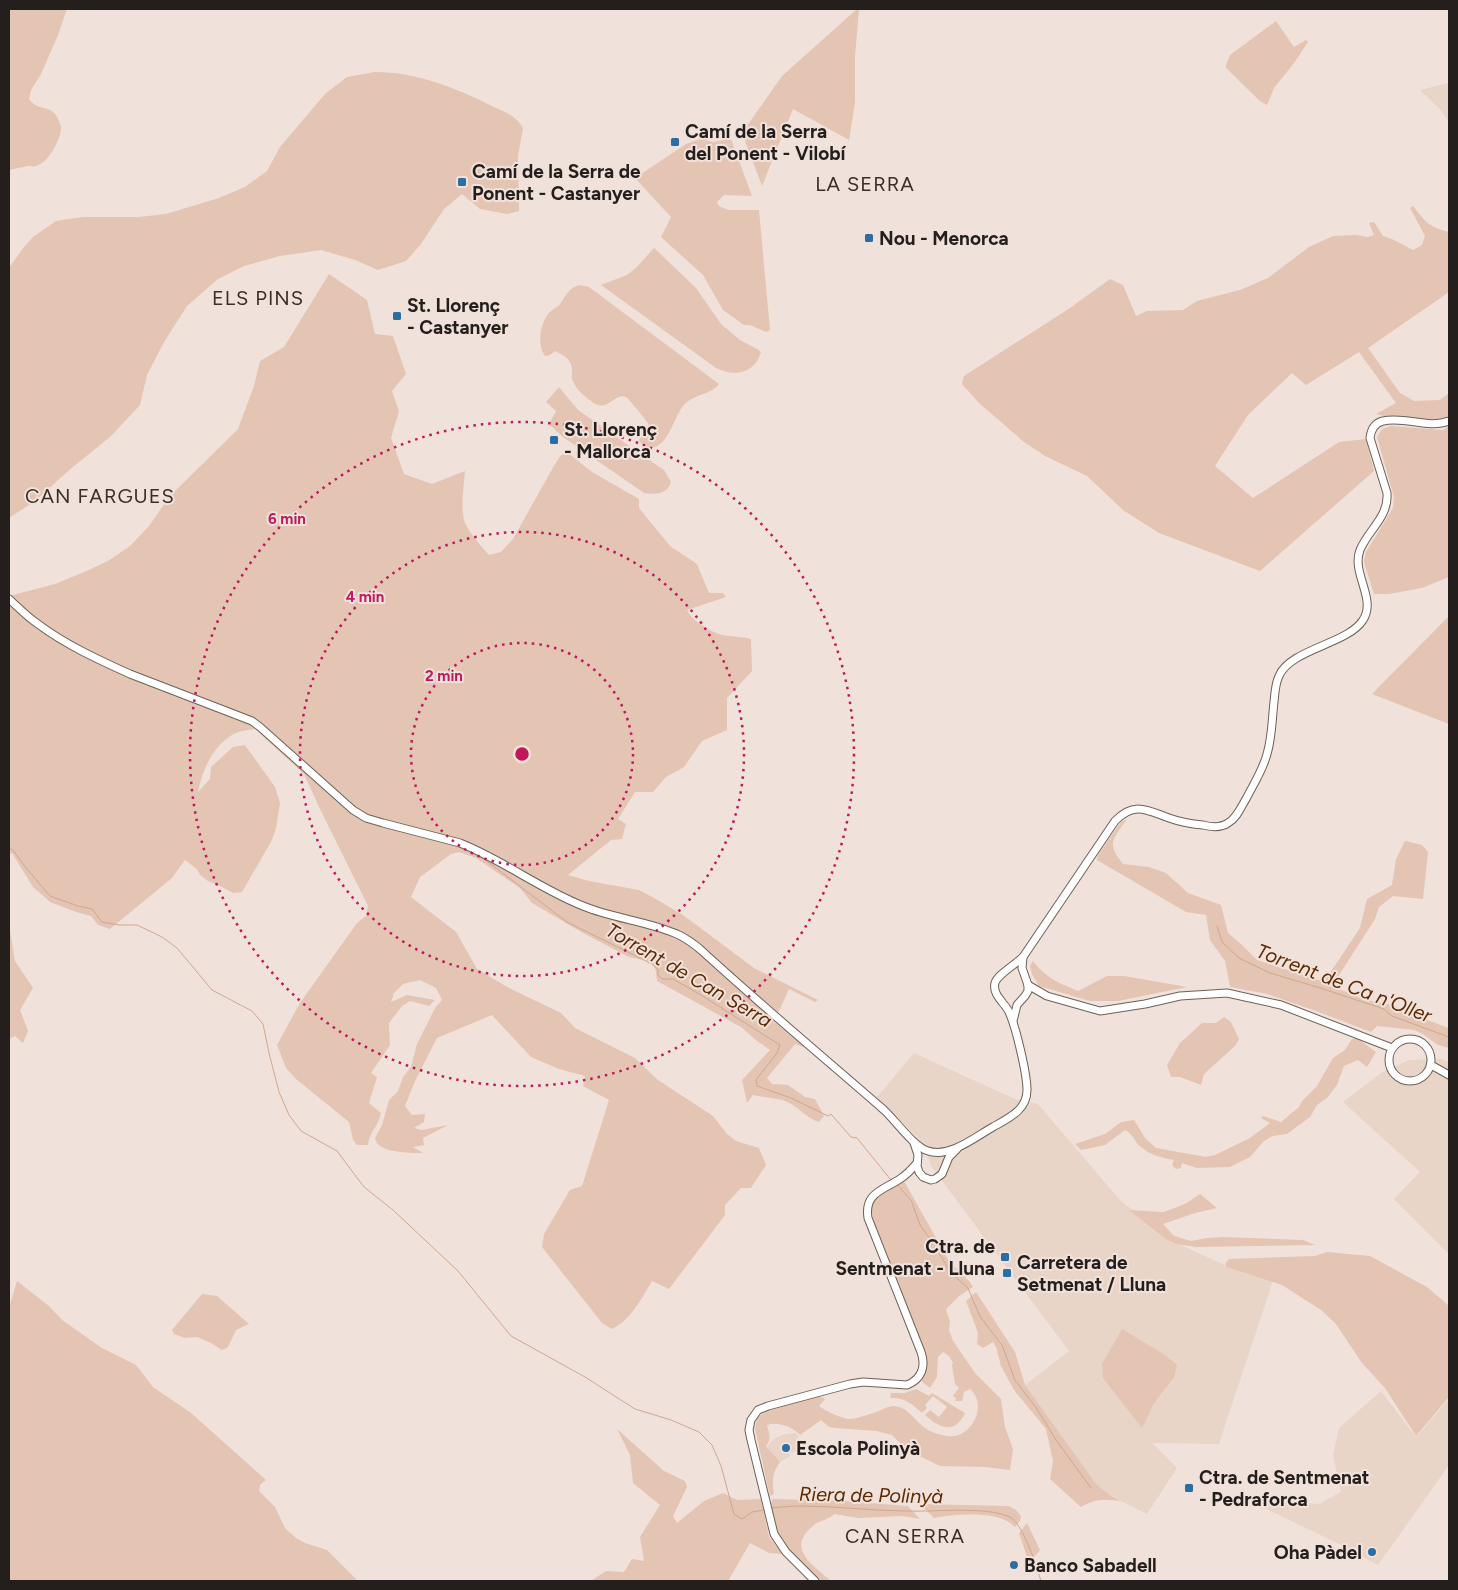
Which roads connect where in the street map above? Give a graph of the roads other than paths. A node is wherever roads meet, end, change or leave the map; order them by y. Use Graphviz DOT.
graph roads {
  1 [pos="1449,421"];
  2 [pos="9,599"];
  3 [pos="1023,957"];
  4 [pos="1006,972"];
  5 [pos="1025,977"];
  6 [pos="1028,985"];
  7 [pos="1047,996"];
  8 [pos="1023,999"];
  9 [pos="1003,1002"];
  10 [pos="1013,1021"];
  11 [pos="1392,1048"];
  12 [pos="1431,1065"];
  13 [pos="1449,1075"];
  14 [pos="914,1143"];
  15 [pos="959,1146"];
  16 [pos="928,1152"];
  17 [pos="937,1153"];
  18 [pos="918,1161"];
  19 [pos="945,1165"];
  20 [pos="921,1176"];
  21 [pos="900,1179"];
  22 [pos="815,1581"];
  1 -- 3 [label="main road"];
  2 -- 14 [label="main road"];
  3 -- 4 [label="main road"];
  3 -- 5 [label="main road"];
  4 -- 5 [label="main road"];
  4 -- 9 [label="main road"];
  5 -- 6 [label="main road"];
  6 -- 7 [label="main road"];
  6 -- 8 [label="main road"];
  7 -- 8 [label="main road"];
  7 -- 11 [label="main road"];
  8 -- 9 [label="main road"];
  8 -- 10 [label="main road"];
  9 -- 10 [label="main road"];
  10 -- 15 [label="main road"];
  11 -- 12 [label="main road"];
  11 -- 12 [label="main road"];
  12 -- 13 [label="main road"];
  14 -- 16 [label="main road"];
  14 -- 18 [label="main road"];
  15 -- 17 [label="main road"];
  15 -- 19 [label="main road"];
  16 -- 17 [label="main road"];
  16 -- 18 [label="main road"];
  17 -- 19 [label="main road"];
  18 -- 20 [label="main road"];
  18 -- 21 [label="main road"];
  19 -- 20 [label="main road"];
  20 -- 21 [label="main road"];
  21 -- 22 [label="main road"];
}
